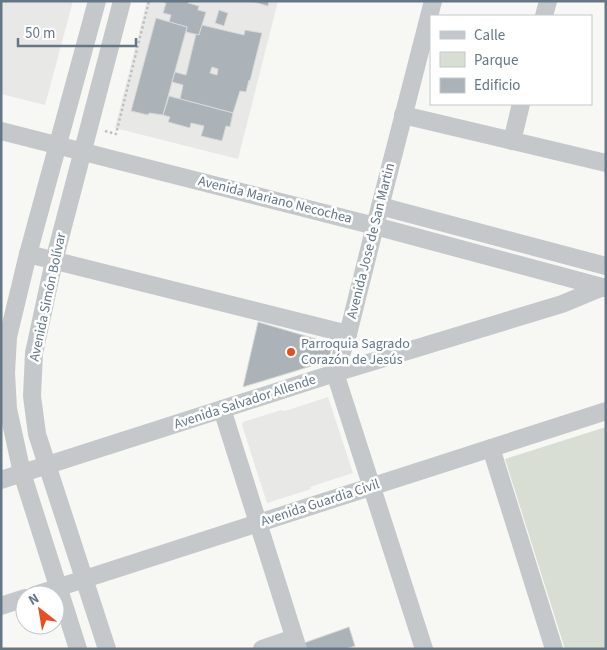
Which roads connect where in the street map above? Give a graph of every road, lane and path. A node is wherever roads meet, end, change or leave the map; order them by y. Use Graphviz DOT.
graph roads {
  1 [pos="97,1"];
  2 [pos="122,1"];
  3 [pos="434,1"];
  4 [pos="548,1"];
  5 [pos="430,15"];
  6 [pos="544,15"];
  7 [pos="430,16"];
  8 [pos="522,105"];
  9 [pos="404,116"];
  10 [pos="1,131"];
  11 [pos="512,141"];
  12 [pos="57,145"];
  13 [pos="83,152"];
  14 [pos="606,163"];
  15 [pos="380,206"];
  16 [pos="375,226"];
  17 [pos="28,254"];
  18 [pos="54,261"];
  19 [pos="605,261"];
  20 [pos="604,288"];
  21 [pos="348,334"];
  22 [pos="5,338"];
  23 [pos="335,373"];
  24 [pos="222,410"];
  25 [pos="606,411"];
  26 [pos="490,448"];
  27 [pos="47,466"];
  28 [pos="22,474"];
  29 [pos="1,480"];
  30 [pos="372,486"];
  31 [pos="258,523"];
  32 [pos="84,579"];
  33 [pos="57,585"];
  34 [pos="65,586"];
  35 [pos="15,601"];
  36 [pos="1,606"];
  37 [pos="65,609"];
  38 [pos="296,643"];
  39 [pos="78,649"];
  40 [pos="107,649"];
  41 [pos="262,649"];
  42 [pos="424,649"];
  43 [pos="554,649"];
  1 -- 12 [label="street, Avenida Simón Bolívar"];
  2 -- 13 [label="street, Avenida Simón Bolívar"];
  3 -- 5 [label="street, Avenida Jose de San Martin"];
  4 -- 6 [label="street"];
  7 -- 9 [label="street, Avenida Jose de San Martin"];
  8 -- 11 [label="street"];
  9 -- 11 [label="street"];
  9 -- 15 [label="street, Avenida Jose de San Martin"];
  10 -- 12 [label="street, Avenida Mariano Necochea"];
  11 -- 14 [label="street"];
  12 -- 13 [label="street, Avenida Mariano Necochea"];
  12 -- 17 [label="street, Avenida Simón Bolívar"];
  13 -- 16 [label="street, Avenida Mariano Necochea"];
  13 -- 18 [label="street, Avenida Simón Bolívar"];
  15 -- 16 [label="street, Avenida Jose de San Martin"];
  15 -- 19 [label="street"];
  16 -- 20 [label="street, Avenida Mariano Necochea"];
  16 -- 21 [label="street, Avenida Jose de San Martin"];
  17 -- 18 [label="street"];
  17 -- 22 [label="street, Avenida Simón Bolívar"];
  18 -- 21 [label="street"];
  18 -- 27 [label="street, Avenida Simón Bolívar"];
  20 -- 23 [label="street, Avenida Salvador Allende"];
  21 -- 23 [label="street, Avenida Jose de San Martin"];
  22 -- 28 [label="street, Avenida Simón Bolívar"];
  23 -- 24 [label="street, Avenida Salvador Allende"];
  23 -- 30 [label="street"];
  24 -- 27 [label="street, Avenida Salvador Allende"];
  24 -- 31 [label="street"];
  25 -- 26 [label="street, Avenida Guardia Civil"];
  26 -- 30 [label="street, Avenida Guardia Civil"];
  26 -- 43 [label="street"];
  27 -- 28 [label="street, Avenida Salvador Allende"];
  27 -- 32 [label="street, Avenida Simón Bolívar"];
  28 -- 29 [label="street, Avenida Salvador Allende"];
  28 -- 33 [label="street, Avenida Simón Bolívar"];
  30 -- 31 [label="street, Avenida Guardia Civil"];
  30 -- 42 [label="street"];
  31 -- 32 [label="street, Avenida Guardia Civil"];
  31 -- 38 [label="street"];
  32 -- 34 [label="street, Avenida Guardia Civil"];
  32 -- 40 [label="street, Avenida Simón Bolívar"];
  35 -- 36 [label="street"];
  37 -- 39 [label="street, Avenida Simón Bolívar"];
  38 -- 41 [label="street"];
}
